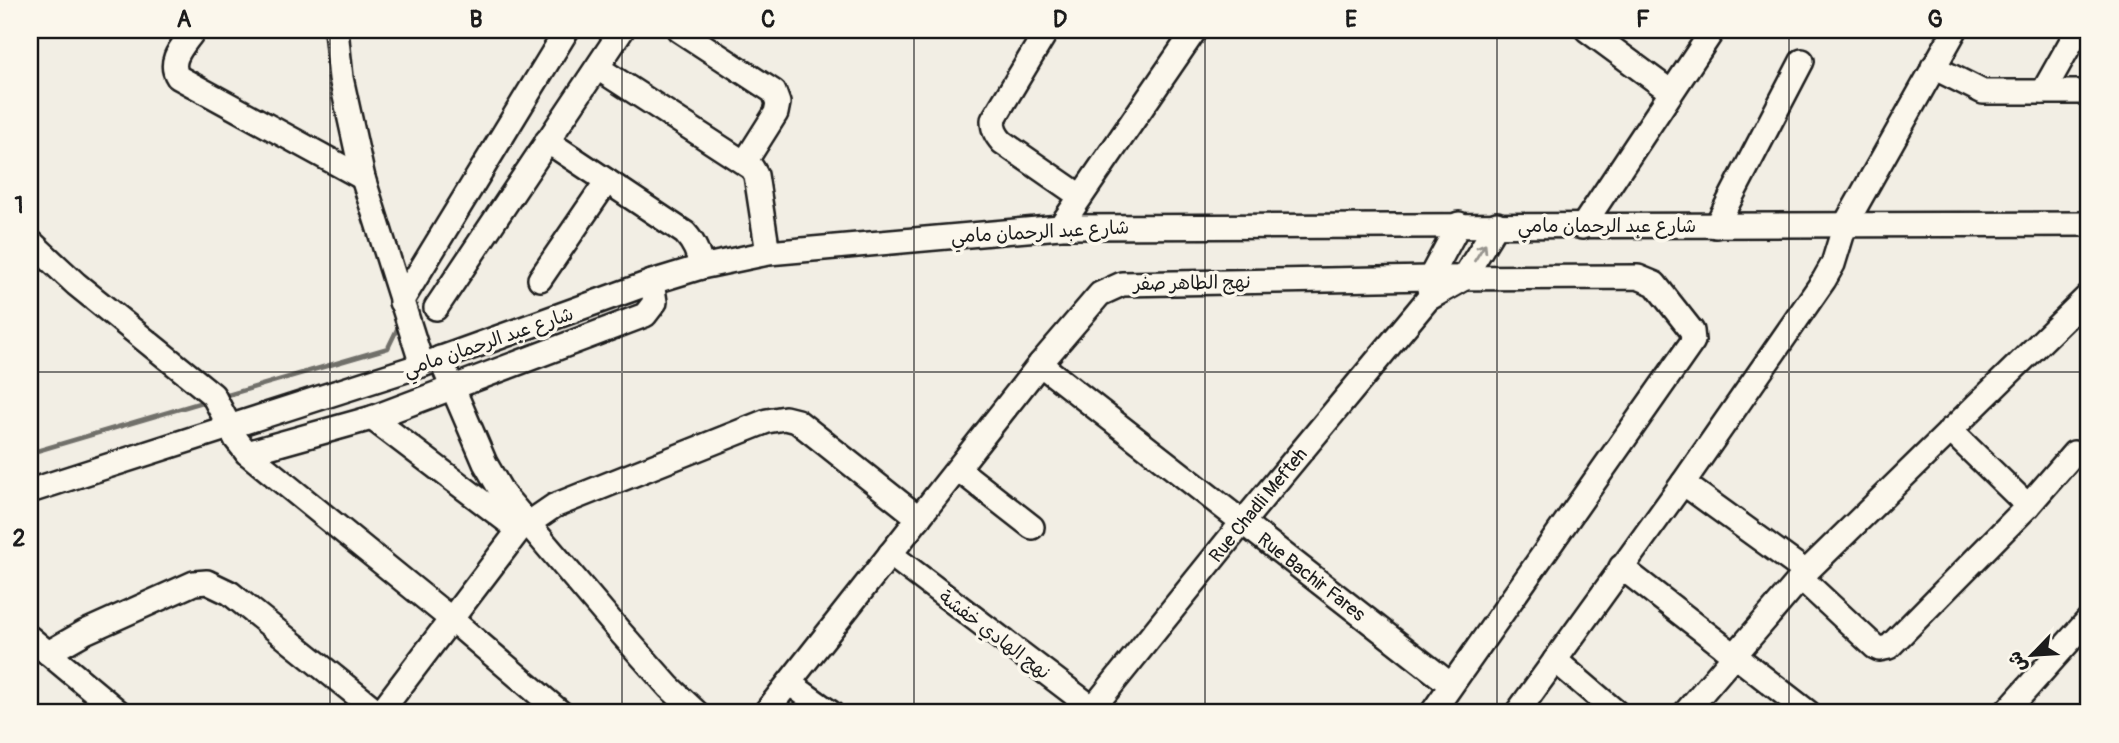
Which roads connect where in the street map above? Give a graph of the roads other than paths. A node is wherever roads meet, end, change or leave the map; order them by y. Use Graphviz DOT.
graph roads {
  1 [pos="194,30"];
  2 [pos="336,30"];
  3 [pos="567,30"];
  4 [pos="622,30"];
  5 [pos="679,30"];
  6 [pos="1046,30"];
  7 [pos="1195,30"];
  8 [pos="1587,30"];
  9 [pos="1713,30"];
  10 [pos="1955,30"];
  11 [pos="2078,30"];
  12 [pos="1802,61"];
  13 [pos="1933,67"];
  14 [pos="598,68"];
  15 [pos="1671,92"];
  16 [pos="2043,92"];
  17 [pos="2089,92"];
  18 [pos="547,141"];
  19 [pos="745,162"];
  20 [pos="363,178"];
  21 [pos="607,181"];
  22 [pos="1080,196"];
  23 [pos="1459,224"];
  24 [pos="1497,224"];
  25 [pos="2089,224"];
  26 [pos="1845,225"];
  27 [pos="1716,226"];
  28 [pos="1060,227"];
  29 [pos="1582,227"];
  30 [pos="33,250"];
  31 [pos="768,253"];
  32 [pos="701,267"];
  33 [pos="540,279"];
  34 [pos="1463,279"];
  35 [pos="652,282"];
  36 [pos="1429,288"];
  37 [pos="2089,295"];
  38 [pos="401,302"];
  39 [pos="436,309"];
  40 [pos="431,362"];
  41 [pos="1040,364"];
  42 [pos="453,388"];
  43 [pos="372,418"];
  44 [pos="229,427"];
  45 [pos="1950,430"];
  46 [pos="247,453"];
  47 [pos="2074,453"];
  48 [pos="958,468"];
  49 [pos="1683,483"];
  50 [pos="30,491"];
  51 [pos="2028,506"];
  52 [pos="919,518"];
  53 [pos="1242,523"];
  54 [pos="523,527"];
  55 [pos="1032,527"];
  56 [pos="891,554"];
  57 [pos="1621,567"];
  58 [pos="1804,575"];
  59 [pos="452,619"];
  60 [pos="2086,628"];
  61 [pos="30,638"];
  62 [pos="48,653"];
  63 [pos="1732,656"];
  64 [pos="1555,660"];
  65 [pos="789,683"];
  66 [pos="1451,685"];
  67 [pos="1093,712"];
  68 [pos="120,713"];
  69 [pos="380,713"];
  70 [pos="561,713"];
  71 [pos="697,713"];
  72 [pos="765,713"];
  73 [pos="831,713"];
  74 [pos="1432,713"];
  75 [pos="1517,713"];
  76 [pos="1617,713"];
  77 [pos="1685,713"];
  78 [pos="1809,713"];
  79 [pos="2005,713"];
  1 -- 20 [label="street"];
  2 -- 20 [label="street"];
  3 -- 38 [label="street"];
  4 -- 14 [label="street"];
  5 -- 19 [label="street"];
  6 -- 22 [label="street"];
  7 -- 22 [label="street"];
  8 -- 15 [label="street"];
  9 -- 15 [label="street"];
  10 -- 13 [label="street"];
  11 -- 16 [label="street"];
  12 -- 27 [label="street"];
  13 -- 16 [label="street"];
  13 -- 26 [label="street"];
  14 -- 18 [label="street"];
  14 -- 19 [label="street"];
  15 -- 29 [label="street"];
  16 -- 17 [label="street"];
  18 -- 21 [label="street"];
  18 -- 39 [label="street"];
  19 -- 31 [label="street"];
  20 -- 38 [label="street"];
  21 -- 32 [label="street"];
  21 -- 33 [label="street"];
  22 -- 28 [label="street"];
  23 -- 24 [label="street, شارع عبد الرحمان مامي"];
  23 -- 28 [label="street, شارع عبد الرحمان مامي"];
  23 -- 36 [label="street"];
  24 -- 29 [label="street, شارع عبد الرحمان مامي"];
  34 -- 24 [label="street, one-way"];
  25 -- 26 [label="street, شارع عبد الرحمان مامي"];
  26 -- 27 [label="street, شارع عبد الرحمان مامي"];
  26 -- 49 [label="street"];
  27 -- 29 [label="street, شارع عبد الرحمان مامي"];
  28 -- 31 [label="street, شارع عبد الرحمان مامي"];
  30 -- 44 [label="street"];
  31 -- 32 [label="street, شارع عبد الرحمان مامي"];
  32 -- 35 [label="street, شارع عبد الرحمان مامي"];
  34 -- 36 [label="street"];
  34 -- 66 [label="street"];
  35 -- 40 [label="street, شارع عبد الرحمان مامي"];
  35 -- 42 [label="street"];
  36 -- 41 [label="street, نهج الطاهر صفر"];
  36 -- 53 [label="street, Rue Chadli Mefteh"];
  37 -- 45 [label="street"];
  38 -- 40 [label="street"];
  40 -- 42 [label="street"];
  40 -- 44 [label="street, شارع عبد الرحمان مامي"];
  41 -- 48 [label="street, نهج الطاهر صفر"];
  41 -- 53 [label="street, Rue Bachir Fares"];
  42 -- 43 [label="street"];
  42 -- 54 [label="street"];
  43 -- 46 [label="street"];
  43 -- 54 [label="street"];
  44 -- 46 [label="street"];
  44 -- 50 [label="street, شارع عبد الرحمان مامي"];
  45 -- 51 [label="street"];
  45 -- 58 [label="street"];
  46 -- 59 [label="street"];
  47 -- 51 [label="street"];
  48 -- 52 [label="street, نهج الطاهر صفر"];
  48 -- 55 [label="street"];
  49 -- 57 [label="street"];
  49 -- 58 [label="street"];
  51 -- 58 [label="street"];
  52 -- 54 [label="street"];
  52 -- 56 [label="street, نهج الطاهر صفر"];
  53 -- 66 [label="street, Rue Bachir Fares"];
  53 -- 67 [label="street, Rue Chadli Mefteh"];
  54 -- 59 [label="street"];
  54 -- 71 [label="street"];
  56 -- 65 [label="street, نهج الطاهر صفر"];
  56 -- 67 [label="street, نهج الهادي خفشة"];
  57 -- 63 [label="street"];
  57 -- 64 [label="street"];
  58 -- 63 [label="street"];
  59 -- 69 [label="street"];
  59 -- 70 [label="street"];
  60 -- 79 [label="street"];
  61 -- 62 [label="street"];
  62 -- 68 [label="street"];
  62 -- 69 [label="street"];
  63 -- 77 [label="street"];
  63 -- 78 [label="street"];
  64 -- 75 [label="street"];
  64 -- 76 [label="street"];
  65 -- 72 [label="street, نهج الطاهر صفر"];
  65 -- 73 [label="street"];
  66 -- 74 [label="street"];
}
